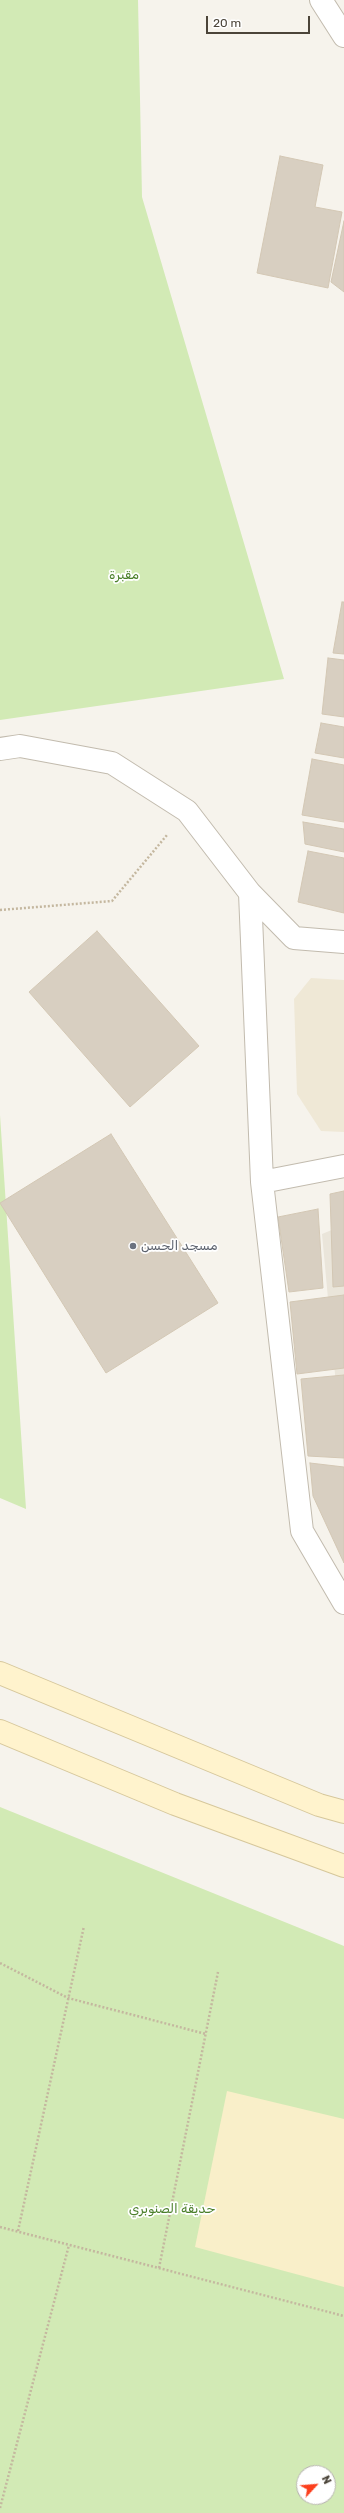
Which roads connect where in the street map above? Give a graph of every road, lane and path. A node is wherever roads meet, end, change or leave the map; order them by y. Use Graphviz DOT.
graph roads {
  1 [pos="321,0"];
  2 [pos="344,36"];
  3 [pos="0,749"];
  4 [pos="187,811"];
  5 [pos="250,893"];
  6 [pos="0,910"];
  7 [pos="344,942"];
  8 [pos="344,1166"];
  9 [pos="262,1182"];
  10 [pos="344,1602"];
  11 [pos="0,1674"];
  12 [pos="0,1731"];
  13 [pos="344,1812"];
  14 [pos="344,1866"];
  15 [pos="84,1926"];
  16 [pos="0,1963"];
  17 [pos="218,1972"];
  18 [pos="68,1998"];
  19 [pos="206,2034"];
  20 [pos="0,2226"];
  21 [pos="18,2231"];
  22 [pos="69,2245"];
  23 [pos="160,2268"];
  24 [pos="344,2316"];
  25 [pos="0,2508"];
  1 -- 2 [label="street"];
  3 -- 4 [label="street"];
  4 -- 5 [label="street"];
  4 -- 6 [label="path"];
  5 -- 7 [label="street"];
  5 -- 9 [label="street"];
  8 -- 9 [label="street"];
  9 -- 10 [label="street"];
  11 -- 13 [label="main road"];
  12 -- 14 [label="main road"];
  15 -- 18 [label="path"];
  16 -- 18 [label="path"];
  17 -- 19 [label="path"];
  18 -- 19 [label="path"];
  18 -- 21 [label="path"];
  19 -- 23 [label="path"];
  20 -- 21 [label="path"];
  21 -- 22 [label="path"];
  22 -- 23 [label="path"];
  22 -- 25 [label="path"];
  23 -- 24 [label="path"];
}
